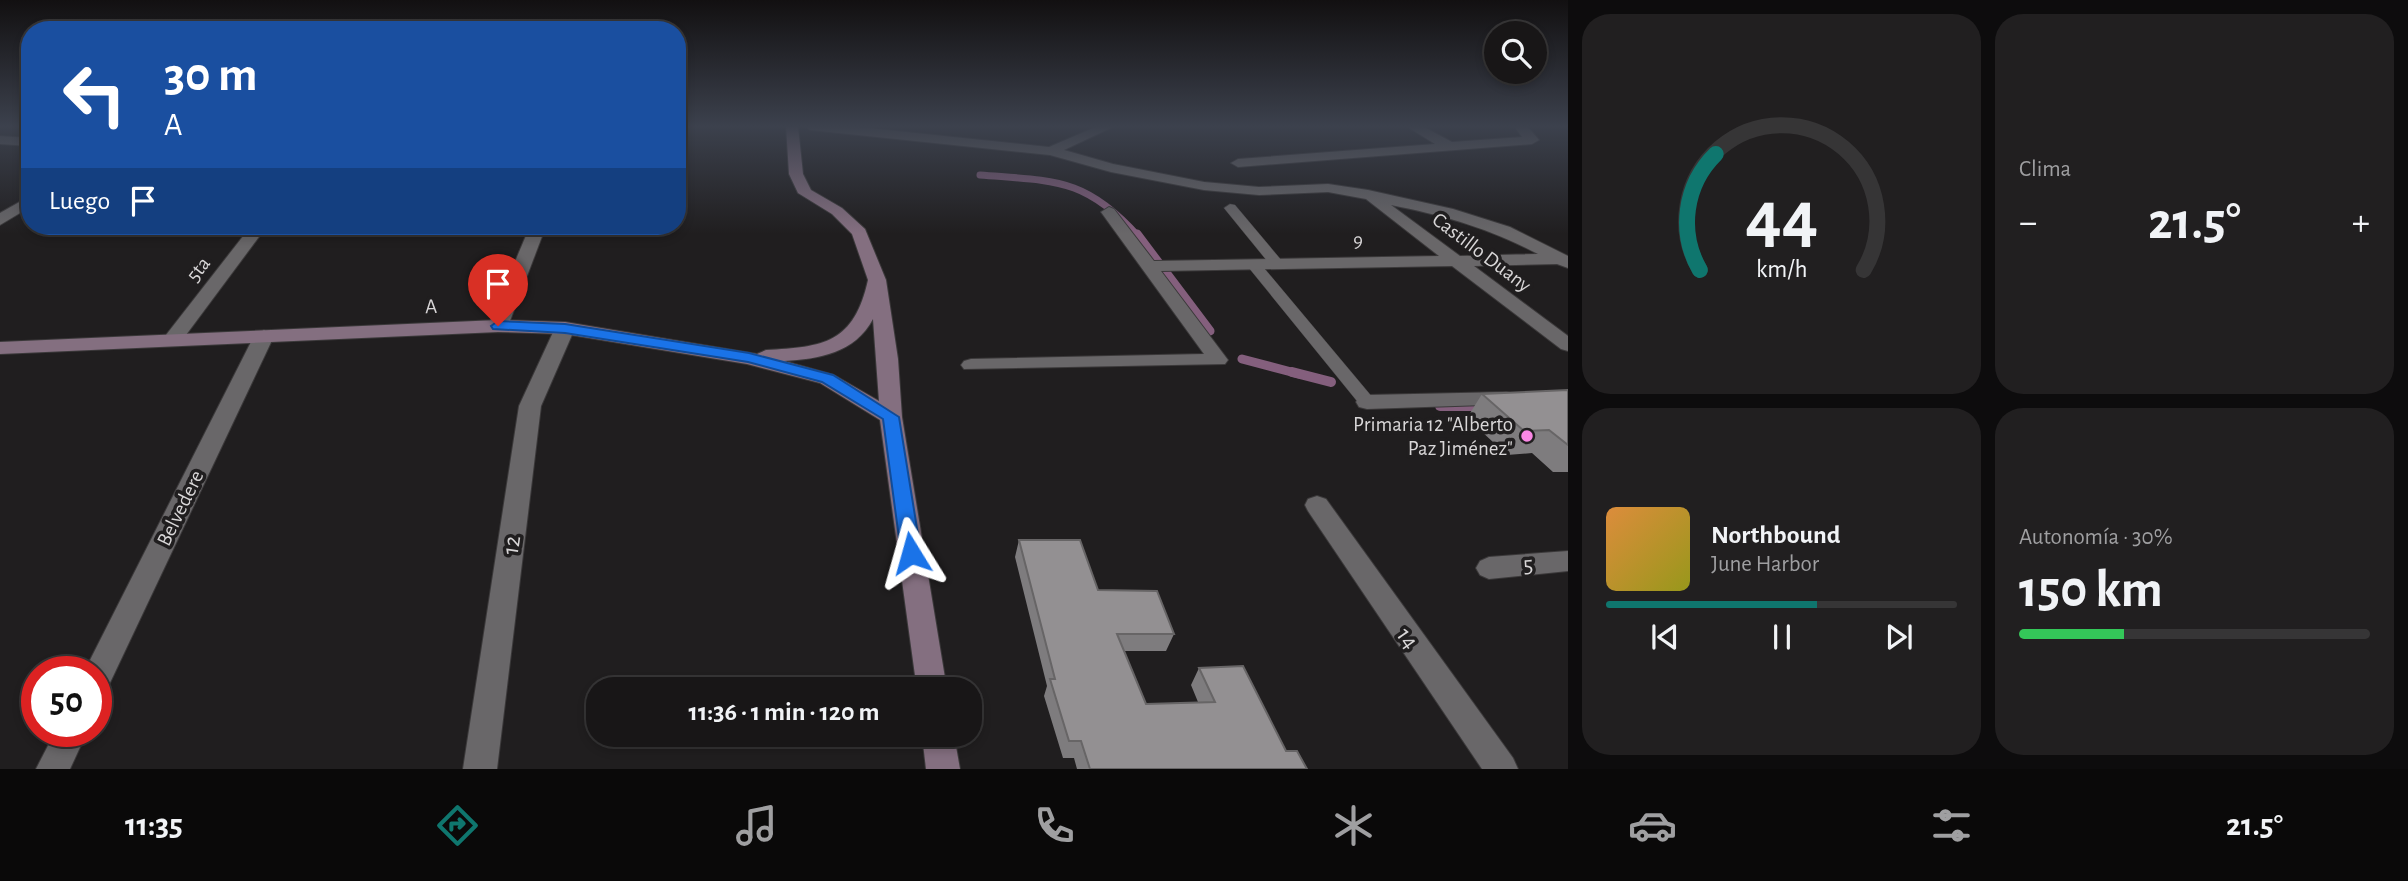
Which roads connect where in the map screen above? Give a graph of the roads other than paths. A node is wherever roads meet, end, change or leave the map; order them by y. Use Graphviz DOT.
graph roads {
  1 [pos="795,162"];
  2 [pos="1089,162"];
  3 [pos="1254,162"];
  4 [pos="1238,163"];
  5 [pos="1368,195"];
  6 [pos="21,206"];
  7 [pos="1230,208"];
  8 [pos="1110,212"];
  9 [pos="0,220"];
  10 [pos="252,235"];
  11 [pos="534,235"];
  12 [pos="1567,260"];
  13 [pos="1456,261"];
  14 [pos="1277,264"];
  15 [pos="1254,265"];
  16 [pos="1149,266"];
  17 [pos="877,281"];
  18 [pos="498,326"];
  19 [pos="565,328"];
  20 [pos="264,336"];
  21 [pos="173,339"];
  22 [pos="1568,345"];
  23 [pos="0,348"];
  24 [pos="749,358"];
  25 [pos="971,365"];
  26 [pos="1528,399"];
  27 [pos="1367,402"];
  28 [pos="891,417"];
  29 [pos="1317,505"];
  30 [pos="1568,561"];
  31 [pos="1489,568"];
  32 [pos="108,656"];
  33 [pos="930,677"];
  34 [pos="64,747"];
  35 [pos="940,747"];
  36 [pos="53,769"];
  37 [pos="480,769"];
  38 [pos="943,769"];
  39 [pos="1501,769"];
  1 -- 17 [label="main road"];
  2 -- 5 [label="street"];
  3 -- 4 [label="street"];
  5 -- 12 [label="street"];
  5 -- 13 [label="street, Castillo Duany"];
  6 -- 9 [label="street"];
  7 -- 14 [label="lane"];
  8 -- 16 [label="street"];
  10 -- 21 [label="street, 5ta"];
  11 -- 18 [label="street"];
  12 -- 13 [label="street, 9"];
  13 -- 14 [label="street, 9"];
  13 -- 22 [label="street, Castillo Duany"];
  14 -- 15 [label="street, 9"];
  15 -- 16 [label="street, 9"];
  15 -- 27 [label="lane"];
  16 -- 25 [label="street"];
  17 -- 24 [label="main road"];
  17 -- 28 [label="main road"];
  18 -- 19 [label="main road, A"];
  18 -- 20 [label="main road, A"];
  19 -- 24 [label="main road, A"];
  19 -- 37 [label="street, 12"];
  20 -- 21 [label="main road, A"];
  20 -- 32 [label="street, Belvedere"];
  21 -- 23 [label="main road, A"];
  24 -- 28 [label="main road, A"];
  26 -- 27 [label="street"];
  28 -- 33 [label="main road"];
  29 -- 39 [label="street, 14"];
  30 -- 31 [label="street, 5"];
  34 -- 36 [label="street"];
  35 -- 38 [label="main road"];
}
